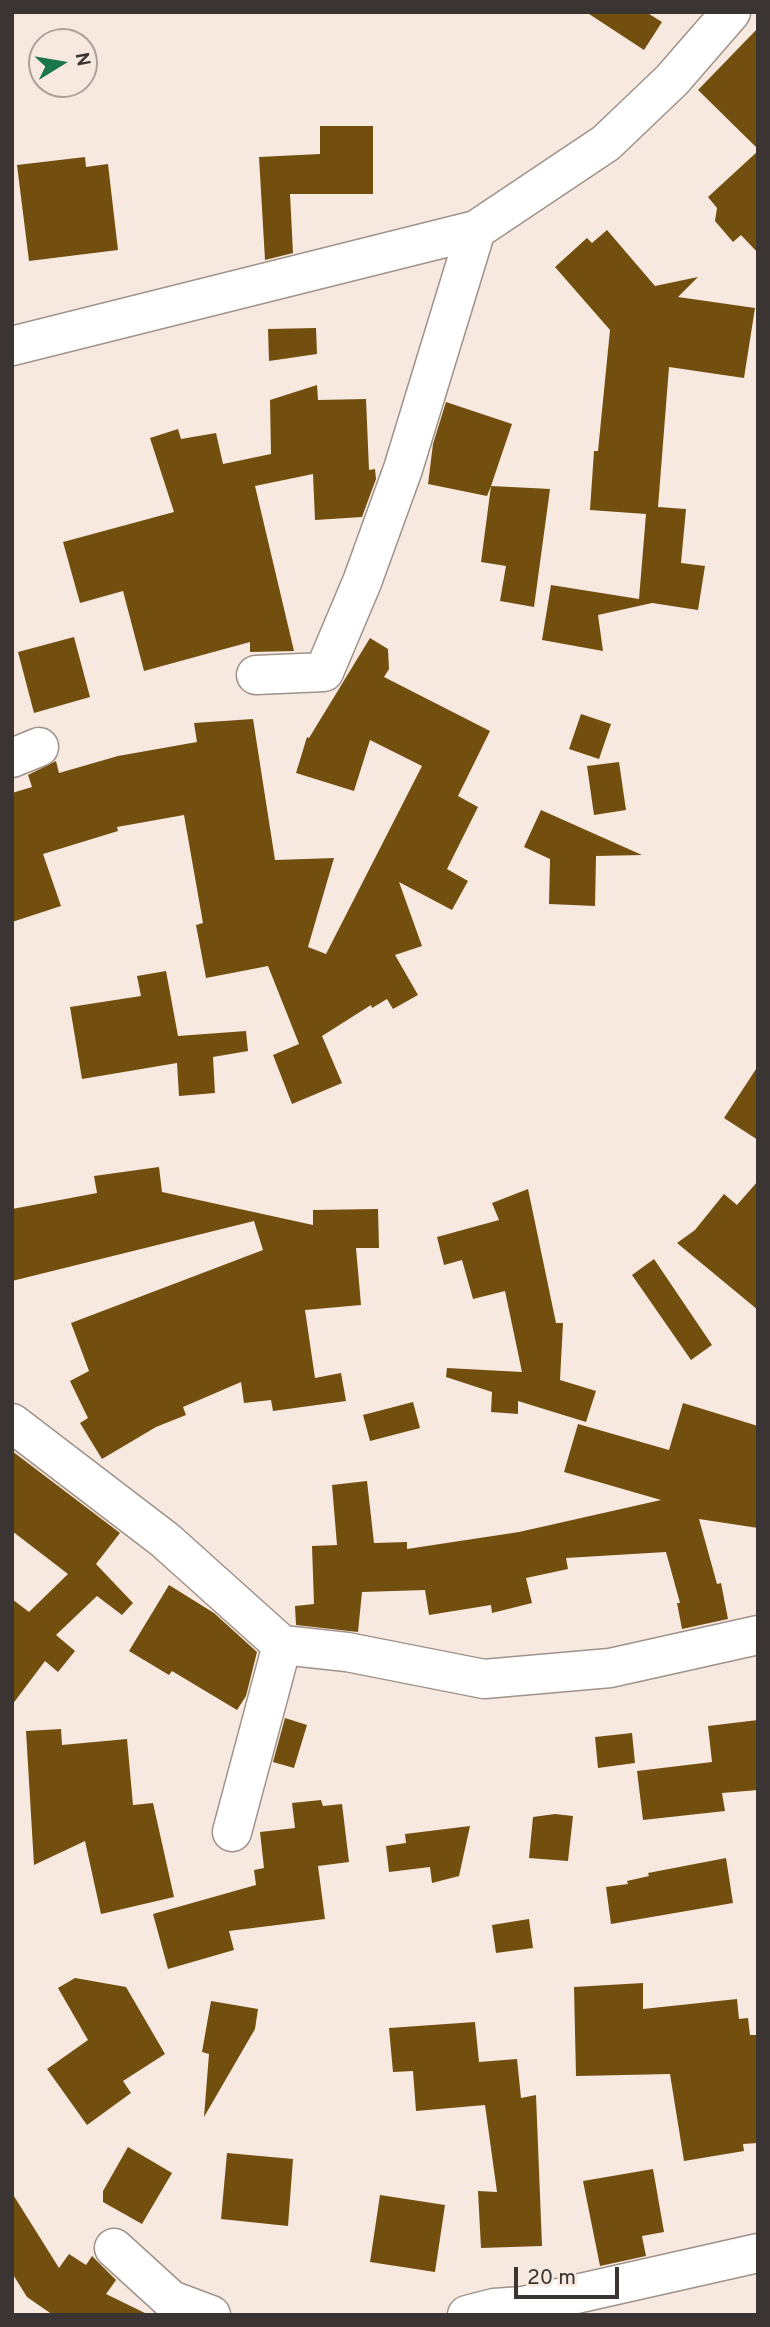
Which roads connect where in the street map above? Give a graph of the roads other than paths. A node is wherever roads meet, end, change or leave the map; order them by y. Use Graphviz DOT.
graph roads {
  1 [pos="731,12"];
  2 [pos="476,230"];
  3 [pos="12,346"];
  4 [pos="256,675"];
  5 [pos="12,1423"];
  6 [pos="758,1635"];
  7 [pos="282,1645"];
  8 [pos="232,1832"];
  9 [pos="114,2248"];
  10 [pos="758,2253"];
  11 [pos="211,2315"];
  12 [pos="467,2315"];
  1 -- 2 [label="street"];
  2 -- 3 [label="street"];
  2 -- 4 [label="street"];
  5 -- 7 [label="street"];
  6 -- 7 [label="street"];
  7 -- 8 [label="street"];
  9 -- 11 [label="street"];
  10 -- 12 [label="street"];
}
